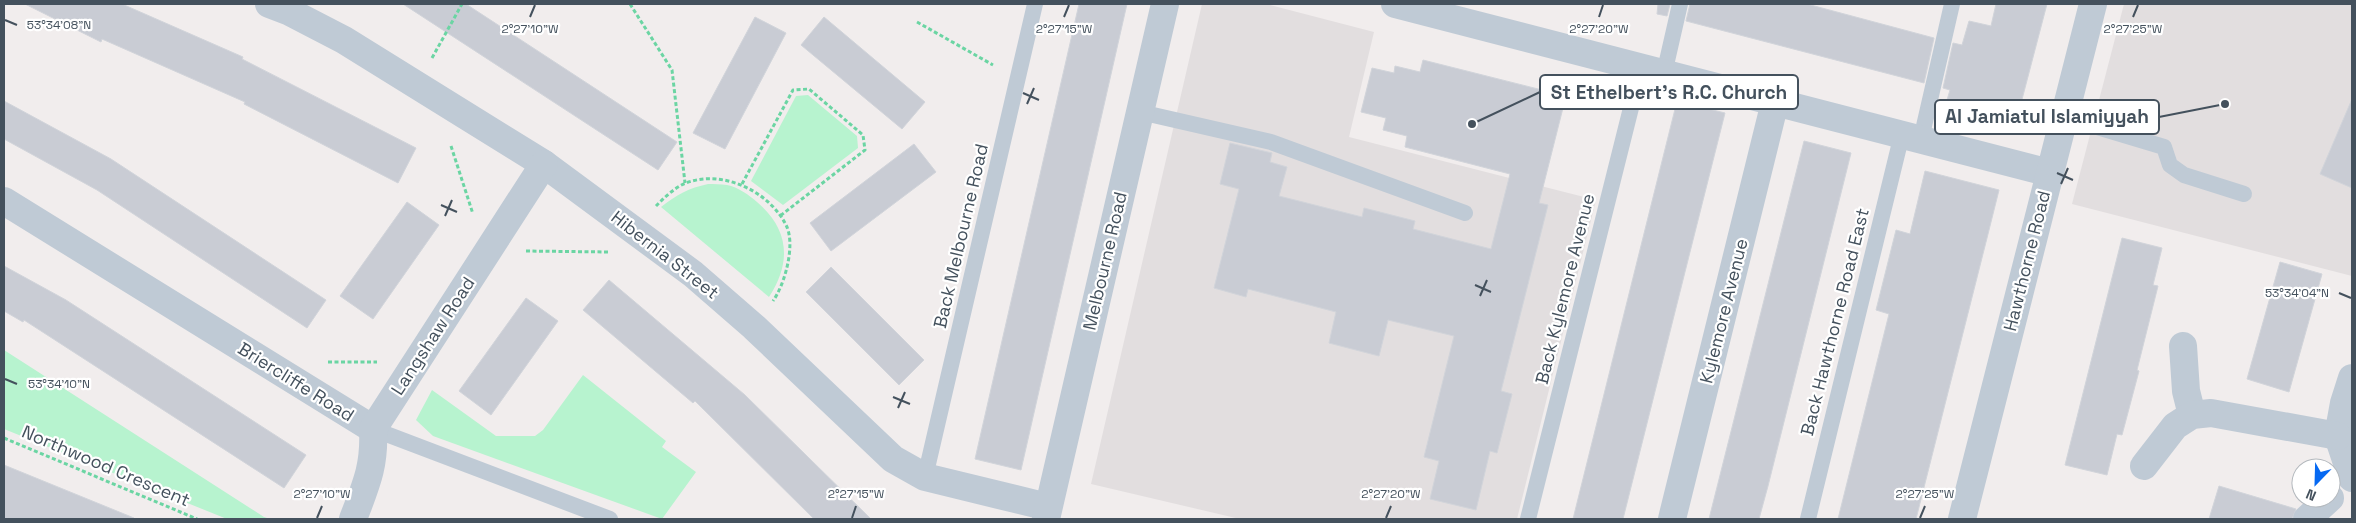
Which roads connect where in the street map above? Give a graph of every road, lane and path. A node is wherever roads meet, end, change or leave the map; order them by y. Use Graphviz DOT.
graph roads {
  1 [pos="269,4"];
  2 [pos="462,4"];
  3 [pos="630,4"];
  4 [pos="1035,4"];
  5 [pos="1165,4"];
  6 [pos="1395,4"];
  7 [pos="1680,4"];
  8 [pos="1952,4"];
  9 [pos="2093,4"];
  10 [pos="917,22"];
  11 [pos="1653,71"];
  12 [pos="1018,80"];
  13 [pos="417,85"];
  14 [pos="1776,102"];
  15 [pos="460,112"];
  16 [pos="1140,112"];
  17 [pos="2064,117"];
  18 [pos="1911,137"];
  19 [pos="544,164"];
  20 [pos="2050,173"];
  21 [pos="685,183"];
  22 [pos="742,184"];
  23 [pos="2244,194"];
  24 [pos="4,201"];
  25 [pos="1465,213"];
  26 [pos="780,216"];
  27 [pos="634,229"];
  28 [pos="498,236"];
  29 [pos="754,327"];
  30 [pos="2183,346"];
  31 [pos="406,378"];
  32 [pos="2352,378"];
  33 [pos="299,384"];
  34 [pos="2192,415"];
  35 [pos="373,429"];
  36 [pos="2338,436"];
  37 [pos="4,438"];
  38 [pos="2144,466"];
  39 [pos="926,476"];
  40 [pos="2352,478"];
  41 [pos="2352,485"];
  42 [pos="2341,492"];
  43 [pos="2320,508"];
  44 [pos="1047,513"];
  45 [pos="198,519"];
  46 [pos="353,519"];
  47 [pos="610,519"];
  48 [pos="1528,519"];
  49 [pos="1672,519"];
  50 [pos="1808,519"];
  51 [pos="1962,519"];
  52 [pos="2308,519"];
  1 -- 13 [label="street, Hibernia Street"];
  2 -- 13 [label="path"];
  3 -- 21 [label="path"];
  4 -- 12 [label="lane, Back Melbourne Road"];
  5 -- 16 [label="street, Melbourne Road"];
  6 -- 11 [label="street"];
  7 -- 11 [label="lane, Back Kylemore Avenue"];
  8 -- 18 [label="lane, Back Hawthorne Road East"];
  9 -- 17 [label="street, Hawthorne Road"];
  10 -- 12 [label="path"];
  11 -- 14 [label="street"];
  11 -- 48 [label="lane, Back Kylemore Avenue"];
  12 -- 39 [label="lane, Back Melbourne Road"];
  13 -- 15 [label="street, Hibernia Street"];
  14 -- 18 [label="street"];
  14 -- 49 [label="street, Kylemore Avenue"];
  15 -- 19 [label="street, Hibernia Street"];
  15 -- 28 [label="path"];
  16 -- 25 [label="lane"];
  16 -- 44 [label="street, Melbourne Road"];
  17 -- 20 [label="street, Hawthorne Road"];
  17 -- 23 [label="lane"];
  18 -- 20 [label="street"];
  18 -- 50 [label="lane, Back Hawthorne Road East"];
  19 -- 27 [label="street, Hibernia Street"];
  19 -- 28 [label="street, Langshaw Road"];
  20 -- 51 [label="street, Hawthorne Road"];
  21 -- 22 [label="path"];
  21 -- 27 [label="path"];
  22 -- 26 [label="path"];
  22 -- 26 [label="path"];
  24 -- 33 [label="street, Briercliffe Road"];
  26 -- 29 [label="path"];
  27 -- 28 [label="path"];
  27 -- 29 [label="street, Hibernia Street"];
  28 -- 31 [label="street, Langshaw Road"];
  29 -- 39 [label="street, Hibernia Street"];
  30 -- 34 [label="street"];
  31 -- 33 [label="path"];
  31 -- 35 [label="street, Langshaw Road"];
  32 -- 36 [label="street"];
  33 -- 35 [label="street, Briercliffe Road"];
  34 -- 36 [label="street"];
  34 -- 38 [label="street"];
  35 -- 46 [label="street"];
  35 -- 47 [label="lane, Briercliffe Road"];
  36 -- 40 [label="street"];
  37 -- 45 [label="path, Northwood Crescent"];
  39 -- 44 [label="street, Hibernia Street"];
  41 -- 42 [label="street"];
  43 -- 52 [label="street"];
}
